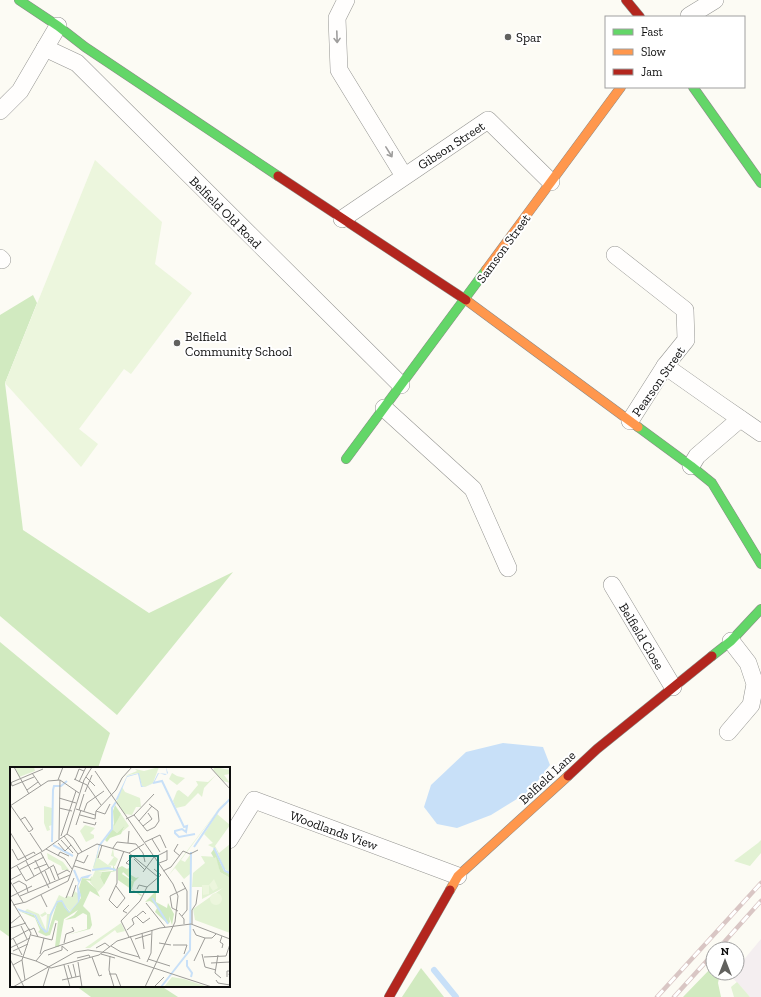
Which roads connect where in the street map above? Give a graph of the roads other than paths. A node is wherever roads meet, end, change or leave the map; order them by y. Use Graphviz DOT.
graph roads {
  1 [pos="19,0"];
  2 [pos="346,0"];
  3 [pos="626,0"];
  4 [pos="715,0"];
  5 [pos="639,16"];
  6 [pos="689,16"];
  7 [pos="58,26"];
  8 [pos="45,48"];
  9 [pos="620,88"];
  10 [pos="694,88"];
  11 [pos="0,111"];
  12 [pos="404,176"];
  13 [pos="551,182"];
  14 [pos="761,183"];
  15 [pos="342,219"];
  16 [pos="615,255"];
  17 [pos="465,299"];
  18 [pos="665,366"];
  19 [pos="401,385"];
  20 [pos="384,408"];
  21 [pos="740,419"];
  22 [pos="630,421"];
  23 [pos="761,434"];
  24 [pos="346,459"];
  25 [pos="691,466"];
  26 [pos="761,564"];
  27 [pos="508,568"];
  28 [pos="612,585"];
  29 [pos="761,609"];
  30 [pos="731,641"];
  31 [pos="673,687"];
  32 [pos="728,732"];
  33 [pos="230,838"];
  34 [pos="458,876"];
  35 [pos="389,997"];
  1 -- 7 [label="street"];
  2 -- 12 [label="street, one-way"];
  3 -- 5 [label="street"];
  4 -- 6 [label="street"];
  7 -- 8 [label="street"];
  7 -- 15 [label="street"];
  8 -- 11 [label="street"];
  8 -- 19 [label="street, Belfield Old Road"];
  9 -- 13 [label="street, Samson Street"];
  10 -- 14 [label="street"];
  12 -- 13 [label="street, Gibson Street"];
  12 -- 15 [label="street, Gibson Street"];
  13 -- 17 [label="street, Samson Street"];
  15 -- 17 [label="street"];
  16 -- 18 [label="street, Pearson Street"];
  17 -- 19 [label="street, Samson Street"];
  17 -- 22 [label="street"];
  18 -- 21 [label="street"];
  18 -- 22 [label="street, Pearson Street"];
  19 -- 20 [label="street, Samson Street"];
  20 -- 24 [label="street, Samson Street"];
  20 -- 27 [label="street"];
  21 -- 23 [label="street"];
  21 -- 25 [label="street"];
  22 -- 25 [label="street"];
  25 -- 26 [label="street"];
  28 -- 31 [label="street, Belfield Close"];
  29 -- 30 [label="street, Belfield Lane"];
  30 -- 31 [label="street, Belfield Lane"];
  30 -- 32 [label="street"];
  31 -- 34 [label="street, Belfield Lane"];
  33 -- 34 [label="street, Woodlands View"];
  34 -- 35 [label="street, Belfield Lane"];
}
